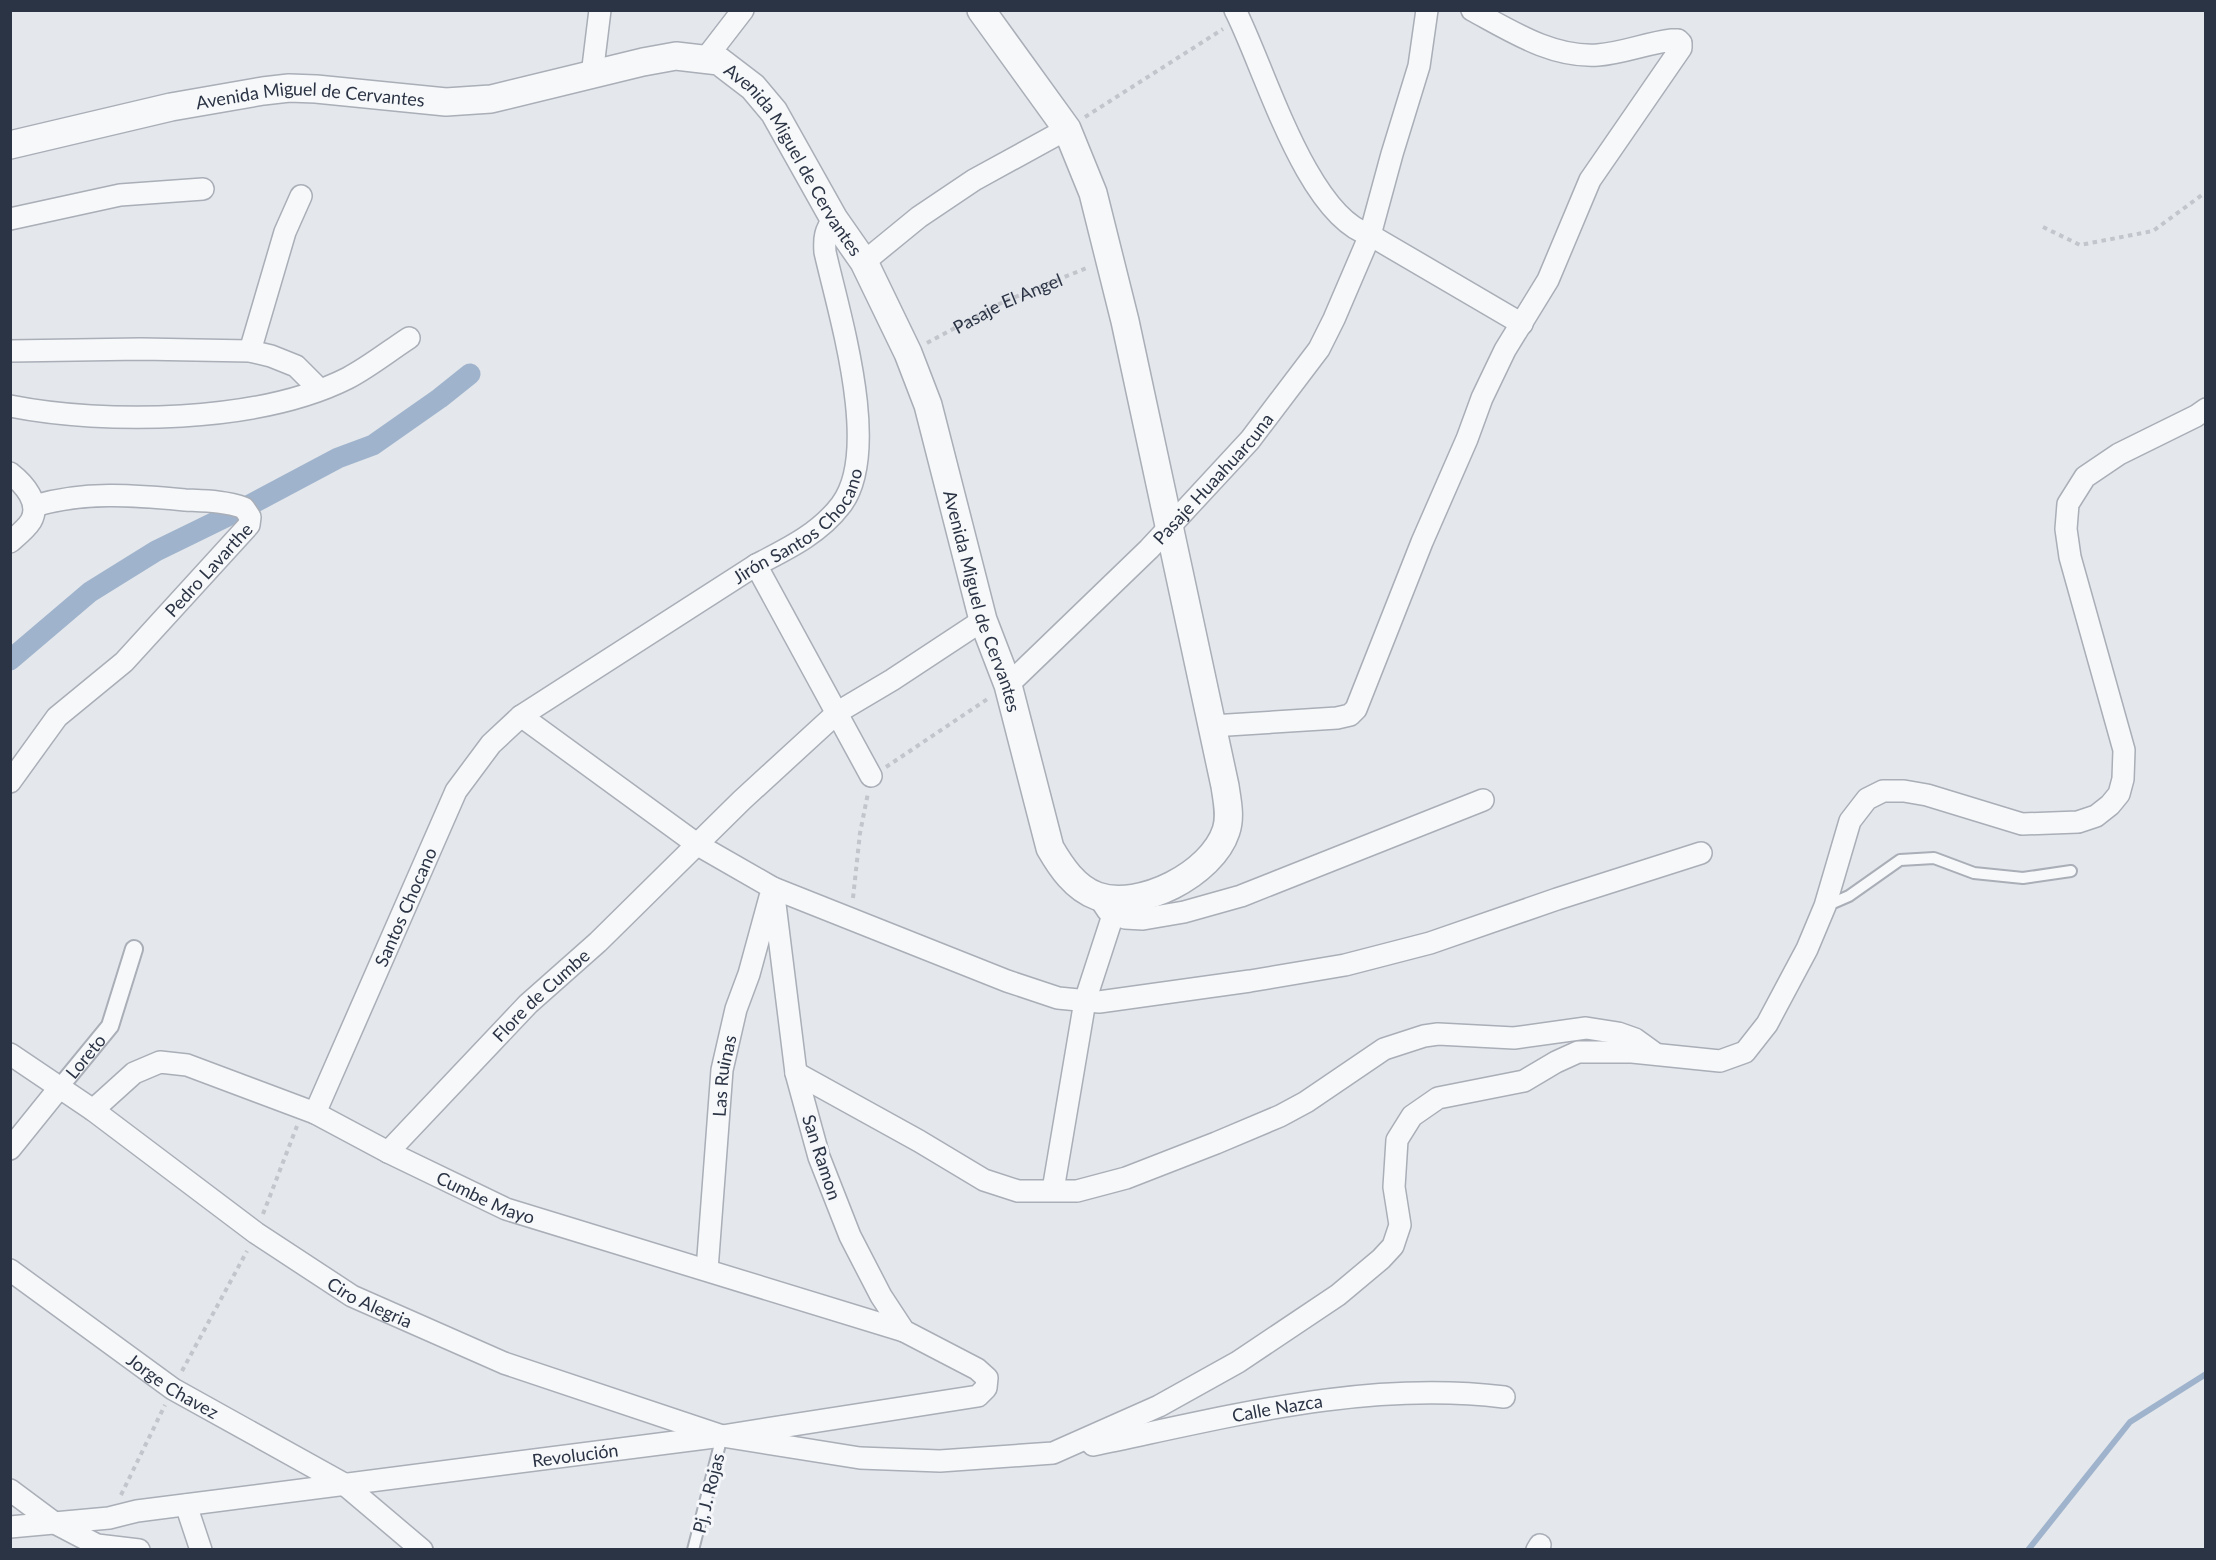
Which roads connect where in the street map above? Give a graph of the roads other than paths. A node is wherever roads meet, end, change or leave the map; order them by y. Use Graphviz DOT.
graph roads {
  1 [pos="600,10"];
  2 [pos="742,10"];
  3 [pos="981,10"];
  4 [pos="1427,10"];
  5 [pos="1472,10"];
  6 [pos="1237,14"];
  7 [pos="706,58"];
  8 [pos="592,75"];
  9 [pos="1067,129"];
  10 [pos="10,145"];
  11 [pos="202,189"];
  12 [pos="301,196"];
  13 [pos="10,219"];
  14 [pos="834,219"];
  15 [pos="1370,235"];
  16 [pos="864,262"];
  17 [pos="1522,324"];
  18 [pos="409,338"];
  19 [pos="10,351"];
  20 [pos="250,351"];
  21 [pos="319,389"];
  22 [pos="10,406"];
  23 [pos="2205,409"];
  24 [pos="10,472"];
  25 [pos="34,506"];
  26 [pos="1168,526"];
  27 [pos="10,542"];
  28 [pos="756,565"];
  29 [pos="983,620"];
  30 [pos="1008,685"];
  31 [pos="838,712"];
  32 [pos="521,716"];
  33 [pos="1212,726"];
  34 [pos="871,776"];
  35 [pos="10,782"];
  36 [pos="1483,800"];
  37 [pos="698,845"];
  38 [pos="1701,853"];
  39 [pos="2071,871"];
  40 [pos="773,888"];
  41 [pos="1105,905"];
  42 [pos="1825,906"];
  43 [pos="134,950"];
  44 [pos="1085,1001"];
  45 [pos="10,1054"];
  46 [pos="1659,1056"];
  47 [pos="796,1073"];
  48 [pos="60,1087"];
  49 [pos="93,1110"];
  50 [pos="309,1111"];
  51 [pos="10,1149"];
  52 [pos="388,1152"];
  53 [pos="1053,1190"];
  54 [pos="10,1270"];
  55 [pos="708,1270"];
  56 [pos="904,1331"];
  57 [pos="976,1369"];
  58 [pos="1504,1397"];
  59 [pos="722,1436"];
  60 [pos="1053,1453"];
  61 [pos="344,1484"];
  62 [pos="10,1490"];
  63 [pos="186,1505"];
  64 [pos="53,1522"];
  65 [pos="10,1527"];
  66 [pos="136,1549"];
  67 [pos="201,1550"];
  68 [pos="422,1550"];
  69 [pos="693,1550"];
  1 -- 8 [label="street"];
  2 -- 7 [label="street"];
  3 -- 9 [label="street"];
  4 -- 15 [label="street, Pasaje Huaahuarcuna"];
  5 -- 17 [label="street"];
  6 -- 15 [label="street"];
  7 -- 8 [label="street, Avenida Miguel de Cervantes"];
  7 -- 14 [label="street, Avenida Miguel de Cervantes"];
  8 -- 10 [label="street, Avenida Miguel de Cervantes"];
  9 -- 16 [label="street"];
  9 -- 26 [label="street"];
  11 -- 13 [label="street"];
  12 -- 20 [label="street"];
  14 -- 16 [label="street, Avenida Miguel de Cervantes"];
  14 -- 28 [label="street, Jirón Santos Chocano"];
  15 -- 17 [label="street"];
  15 -- 26 [label="street, Pasaje Huaahuarcuna"];
  16 -- 29 [label="street, Avenida Miguel de Cervantes"];
  17 -- 33 [label="street"];
  18 -- 21 [label="street"];
  19 -- 20 [label="street"];
  20 -- 21 [label="street"];
  21 -- 22 [label="street"];
  23 -- 42 [label="street"];
  24 -- 25 [label="street"];
  25 -- 27 [label="street"];
  25 -- 35 [label="street, Pedro Lavarthe"];
  26 -- 30 [label="street, Pasaje Huaahuarcuna"];
  26 -- 33 [label="street"];
  28 -- 31 [label="street"];
  28 -- 32 [label="street, Jirón Santos Chocano"];
  29 -- 30 [label="street, Avenida Miguel de Cervantes"];
  29 -- 31 [label="street, Flore de Cumbe"];
  30 -- 41 [label="street, Avenida Miguel de Cervantes"];
  31 -- 34 [label="street"];
  31 -- 37 [label="street, Flore de Cumbe"];
  32 -- 37 [label="street"];
  32 -- 50 [label="street, Santos Chocano"];
  33 -- 41 [label="street"];
  36 -- 41 [label="street"];
  37 -- 40 [label="street"];
  37 -- 52 [label="street, Flore de Cumbe"];
  38 -- 44 [label="street"];
  39 -- 42 [label="lane"];
  40 -- 44 [label="street"];
  40 -- 47 [label="street, San Ramon"];
  40 -- 55 [label="street, Las Ruinas"];
  41 -- 44 [label="street"];
  42 -- 46 [label="street"];
  43 -- 48 [label="street, Loreto"];
  44 -- 53 [label="street"];
  45 -- 48 [label="street, Ciro Alegria"];
  46 -- 53 [label="street"];
  46 -- 60 [label="street"];
  47 -- 53 [label="street"];
  47 -- 56 [label="street, San Ramon"];
  48 -- 49 [label="street, Ciro Alegria"];
  48 -- 51 [label="street, Loreto"];
  49 -- 50 [label="street, Cumbe Mayo"];
  49 -- 59 [label="street, Ciro Alegria"];
  50 -- 52 [label="street, Cumbe Mayo"];
  52 -- 55 [label="street, Cumbe Mayo"];
  54 -- 61 [label="street, Jorge Chavez"];
  55 -- 56 [label="street, Cumbe Mayo"];
  56 -- 57 [label="street, San Ramon"];
  57 -- 59 [label="street, Revolución"];
  58 -- 60 [label="street, Calle Nazca"];
  59 -- 60 [label="street"];
  59 -- 61 [label="street, Revolución"];
  59 -- 69 [label="lane, Pj, J. Rojas"];
  61 -- 63 [label="street, Revolución"];
  61 -- 68 [label="street, Jorge Chavez"];
  62 -- 64 [label="street"];
  63 -- 64 [label="street, Revolución"];
  63 -- 67 [label="street"];
  64 -- 65 [label="street"];
  64 -- 66 [label="street"];
}
